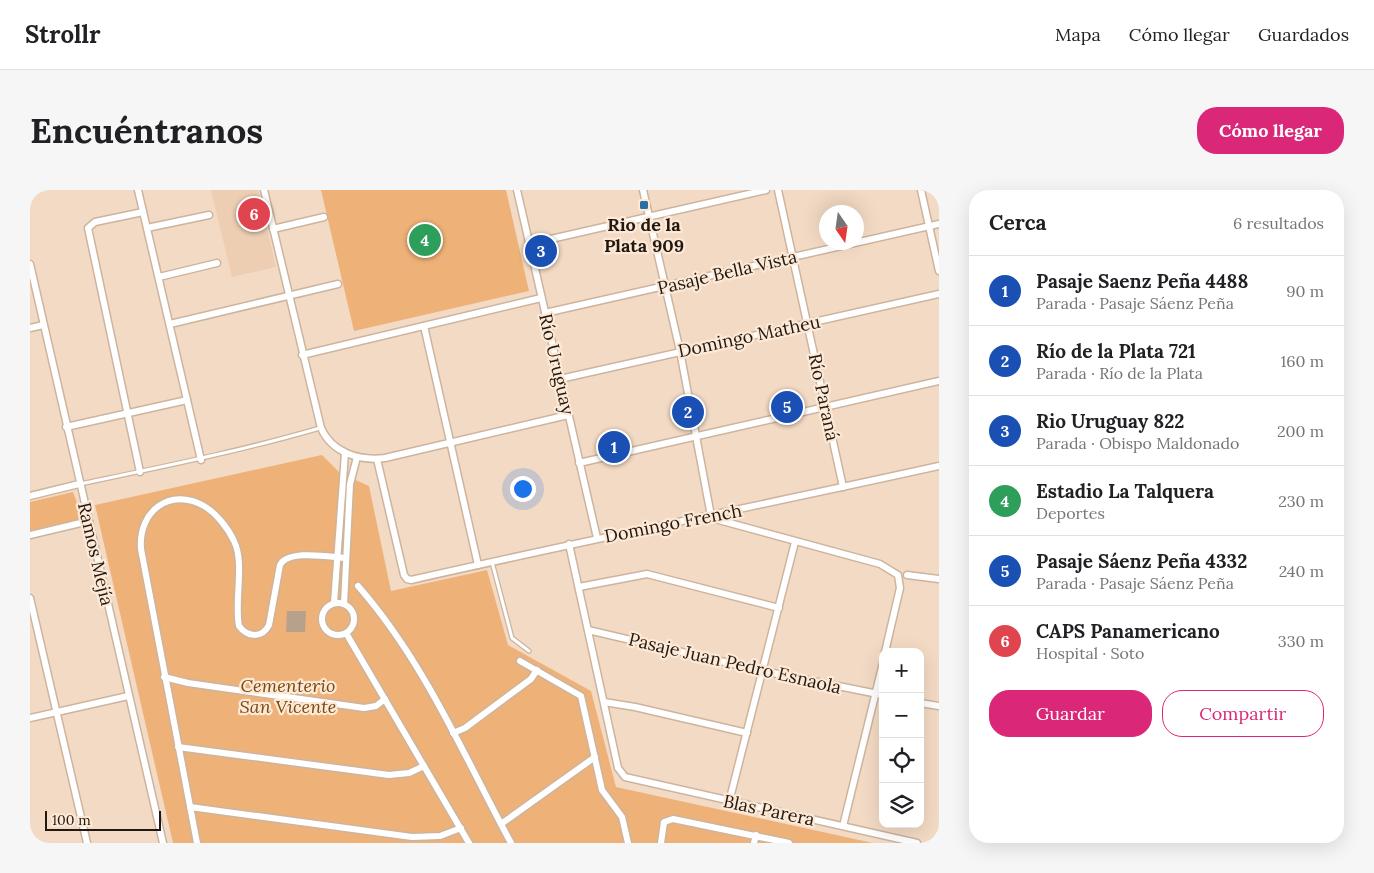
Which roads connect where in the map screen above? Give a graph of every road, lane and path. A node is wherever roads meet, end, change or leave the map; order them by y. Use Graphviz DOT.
graph roads {
  1 [pos="138,190"];
  2 [pos="264,190"];
  3 [pos="517,190"];
  4 [pos="644,190"];
  5 [pos="766,190"];
  6 [pos="778,190"];
  7 [pos="921,190"];
  8 [pos="143,212"];
  9 [pos="209,215"];
  10 [pos="324,217"];
  11 [pos="649,217"];
  12 [pos="939,224"];
  13 [pos="929,227"];
  14 [pos="147,228"];
  15 [pos="273,229"];
  16 [pos="529,244"];
  17 [pos="793,257"];
  18 [pos="217,263"];
  19 [pos="30,264"];
  20 [pos="939,271"];
  21 [pos="159,276"];
  22 [pos="338,284"];
  23 [pos="665,286"];
  24 [pos="939,294"];
  25 [pos="289,296"];
  26 [pos="541,298"];
  27 [pos="545,313"];
  28 [pos="807,323"];
  29 [pos="170,324"];
  30 [pos="43,325"];
  31 [pos="424,326"];
  32 [pos="30,328"];
  33 [pos="680,351"];
  34 [pos="302,355"];
  35 [pos="560,379"];
  36 [pos="939,381"];
  37 [pos="187,400"];
  38 [pos="826,407"];
  39 [pos="126,413"];
  40 [pos="568,415"];
  41 [pos="66,427"];
  42 [pos="321,428"];
  43 [pos="696,436"];
  44 [pos="450,442"];
  45 [pos="345,453"];
  46 [pos="356,457"];
  47 [pos="377,459"];
  48 [pos="201,460"];
  49 [pos="579,463"];
  50 [pos="939,466"];
  51 [pos="140,472"];
  52 [pos="79,484"];
  53 [pos="843,487"];
  54 [pos="30,496"];
  55 [pos="711,516"];
  56 [pos="88,521"];
  57 [pos="30,535"];
  58 [pos="597,538"];
  59 [pos="795,542"];
  60 [pos="569,544"];
  61 [pos="337,558"];
  62 [pos="346,558"];
  63 [pos="492,562"];
  64 [pos="478,565"];
  65 [pos="907,575"];
  66 [pos="939,579"];
  67 [pos="358,586"];
  68 [pos="579,587"];
  69 [pos="30,598"];
  70 [pos="334,603"];
  71 [pos="344,604"];
  72 [pos="779,608"];
  73 [pos="588,630"];
  74 [pos="346,633"];
  75 [pos="886,648"];
  76 [pos="529,651"];
  77 [pos="520,661"];
  78 [pos="537,670"];
  79 [pos="764,671"];
  80 [pos="164,677"];
  81 [pos="879,678"];
  82 [pos="875,694"];
  83 [pos="879,694"];
  84 [pos="128,696"];
  85 [pos="385,699"];
  86 [pos="604,702"];
  87 [pos="924,704"];
  88 [pos="939,706"];
  89 [pos="56,712"];
  90 [pos="30,718"];
  91 [pos="453,733"];
  92 [pos="747,734"];
  93 [pos="178,747"];
  94 [pos="595,758"];
  95 [pos="424,766"];
  96 [pos="729,802"];
  97 [pos="190,807"];
  98 [pos="500,824"];
  99 [pos="843,826"];
  100 [pos="461,828"];
  101 [pos="756,836"];
  102 [pos="87,843"];
  103 [pos="163,843"];
  104 [pos="197,843"];
  105 [pos="469,843"];
  106 [pos="511,843"];
  107 [pos="628,843"];
  108 [pos="661,843"];
  109 [pos="754,843"];
  110 [pos="790,843"];
  111 [pos="918,843"];
  1 -- 8 [label="street"];
  2 -- 15 [label="street"];
  3 -- 16 [label="street, Río Uruguay"];
  4 -- 11 [label="street"];
  5 -- 11 [label="street"];
  6 -- 17 [label="street, Río Paraná"];
  7 -- 13 [label="street"];
  8 -- 14 [label="street"];
  8 -- 39 [label="street"];
  9 -- 14 [label="street"];
  10 -- 15 [label="street"];
  11 -- 16 [label="street"];
  11 -- 23 [label="street"];
  12 -- 13 [label="street, Pasaje Bella Vista"];
  13 -- 17 [label="street, Pasaje Bella Vista"];
  13 -- 20 [label="street"];
  14 -- 21 [label="street"];
  15 -- 25 [label="street"];
  16 -- 26 [label="street, Río Uruguay"];
  17 -- 23 [label="street, Pasaje Bella Vista"];
  17 -- 28 [label="street, Río Paraná"];
  18 -- 21 [label="street"];
  19 -- 30 [label="street, Ramos Mejía"];
  21 -- 29 [label="street"];
  22 -- 25 [label="street"];
  23 -- 27 [label="street, Pasaje Bella Vista"];
  23 -- 33 [label="street"];
  24 -- 28 [label="street, Domingo Matheu"];
  25 -- 29 [label="street"];
  25 -- 34 [label="street"];
  26 -- 27 [label="street, Río Uruguay"];
  26 -- 31 [label="street"];
  27 -- 35 [label="street, Río Uruguay"];
  28 -- 33 [label="street, Domingo Matheu"];
  28 -- 38 [label="street, Río Paraná"];
  29 -- 37 [label="street"];
  30 -- 32 [label="street"];
  30 -- 41 [label="street, Ramos Mejía"];
  31 -- 34 [label="street"];
  31 -- 44 [label="street"];
  33 -- 35 [label="street, Domingo Matheu"];
  33 -- 43 [label="street"];
  34 -- 42 [label="street"];
  35 -- 40 [label="street, Río Uruguay"];
  36 -- 38 [label="street"];
  37 -- 39 [label="street"];
  37 -- 48 [label="street"];
  38 -- 43 [label="street"];
  38 -- 53 [label="street, Río Paraná"];
  39 -- 41 [label="street"];
  39 -- 51 [label="street"];
  40 -- 44 [label="street"];
  40 -- 49 [label="street, Río Uruguay"];
  41 -- 52 [label="street, Ramos Mejía"];
  42 -- 45 [label="street"];
  42 -- 48 [label="lane"];
  43 -- 49 [label="street"];
  43 -- 55 [label="street"];
  44 -- 47 [label="street"];
  44 -- 64 [label="street"];
  45 -- 46 [label="street"];
  45 -- 61 [label="street"];
  46 -- 47 [label="street"];
  46 -- 62 [label="street"];
  47 -- 64 [label="street, Domingo French"];
  48 -- 51 [label="lane"];
  49 -- 58 [label="street, Río Uruguay"];
  50 -- 53 [label="street, Domingo French"];
  51 -- 52 [label="lane"];
  52 -- 54 [label="street"];
  52 -- 56 [label="street, Ramos Mejía"];
  53 -- 55 [label="street, Domingo French"];
  55 -- 58 [label="street, Domingo French"];
  55 -- 59 [label="street"];
  56 -- 57 [label="street"];
  56 -- 84 [label="street, Ramos Mejía"];
  58 -- 60 [label="street, Domingo French"];
  59 -- 72 [label="street"];
  59 -- 75 [label="street"];
  60 -- 63 [label="street, Domingo French"];
  60 -- 68 [label="street"];
  61 -- 62 [label="street"];
  61 -- 70 [label="street"];
  61 -- 80 [label="street"];
  62 -- 71 [label="street"];
  63 -- 64 [label="street, Domingo French"];
  63 -- 76 [label="lane"];
  65 -- 66 [label="street"];
  67 -- 91 [label="street"];
  68 -- 72 [label="street"];
  68 -- 73 [label="street"];
  69 -- 89 [label="street"];
  70 -- 71 [label="street"];
  70 -- 74 [label="street"];
  71 -- 74 [label="street"];
  72 -- 79 [label="street"];
  73 -- 79 [label="street, Pasaje Juan Pedro Esnaola"];
  73 -- 86 [label="street"];
  74 -- 85 [label="street"];
  77 -- 78 [label="street"];
  78 -- 91 [label="street"];
  78 -- 94 [label="street"];
  79 -- 82 [label="street, Pasaje Juan Pedro Esnaola"];
  79 -- 92 [label="street"];
  80 -- 85 [label="street"];
  80 -- 93 [label="street"];
  81 -- 82 [label="street"];
  82 -- 83 [label="street, Pasaje Juan Pedro Esnaola"];
  82 -- 99 [label="street"];
  84 -- 89 [label="street"];
  84 -- 103 [label="street, Ramos Mejía"];
  85 -- 95 [label="street"];
  86 -- 92 [label="street"];
  86 -- 96 [label="street, Blas Parera"];
  87 -- 88 [label="street"];
  89 -- 90 [label="street"];
  89 -- 102 [label="street"];
  91 -- 98 [label="street"];
  92 -- 96 [label="street"];
  93 -- 95 [label="street"];
  93 -- 97 [label="street"];
  94 -- 98 [label="street"];
  94 -- 107 [label="street"];
  95 -- 100 [label="street"];
  96 -- 99 [label="street, Blas Parera"];
  97 -- 100 [label="street"];
  97 -- 104 [label="street"];
  98 -- 106 [label="street"];
  99 -- 111 [label="street, Blas Parera"];
  100 -- 105 [label="street"];
  101 -- 108 [label="street"];
  101 -- 109 [label="street"];
  101 -- 110 [label="street"];
}
